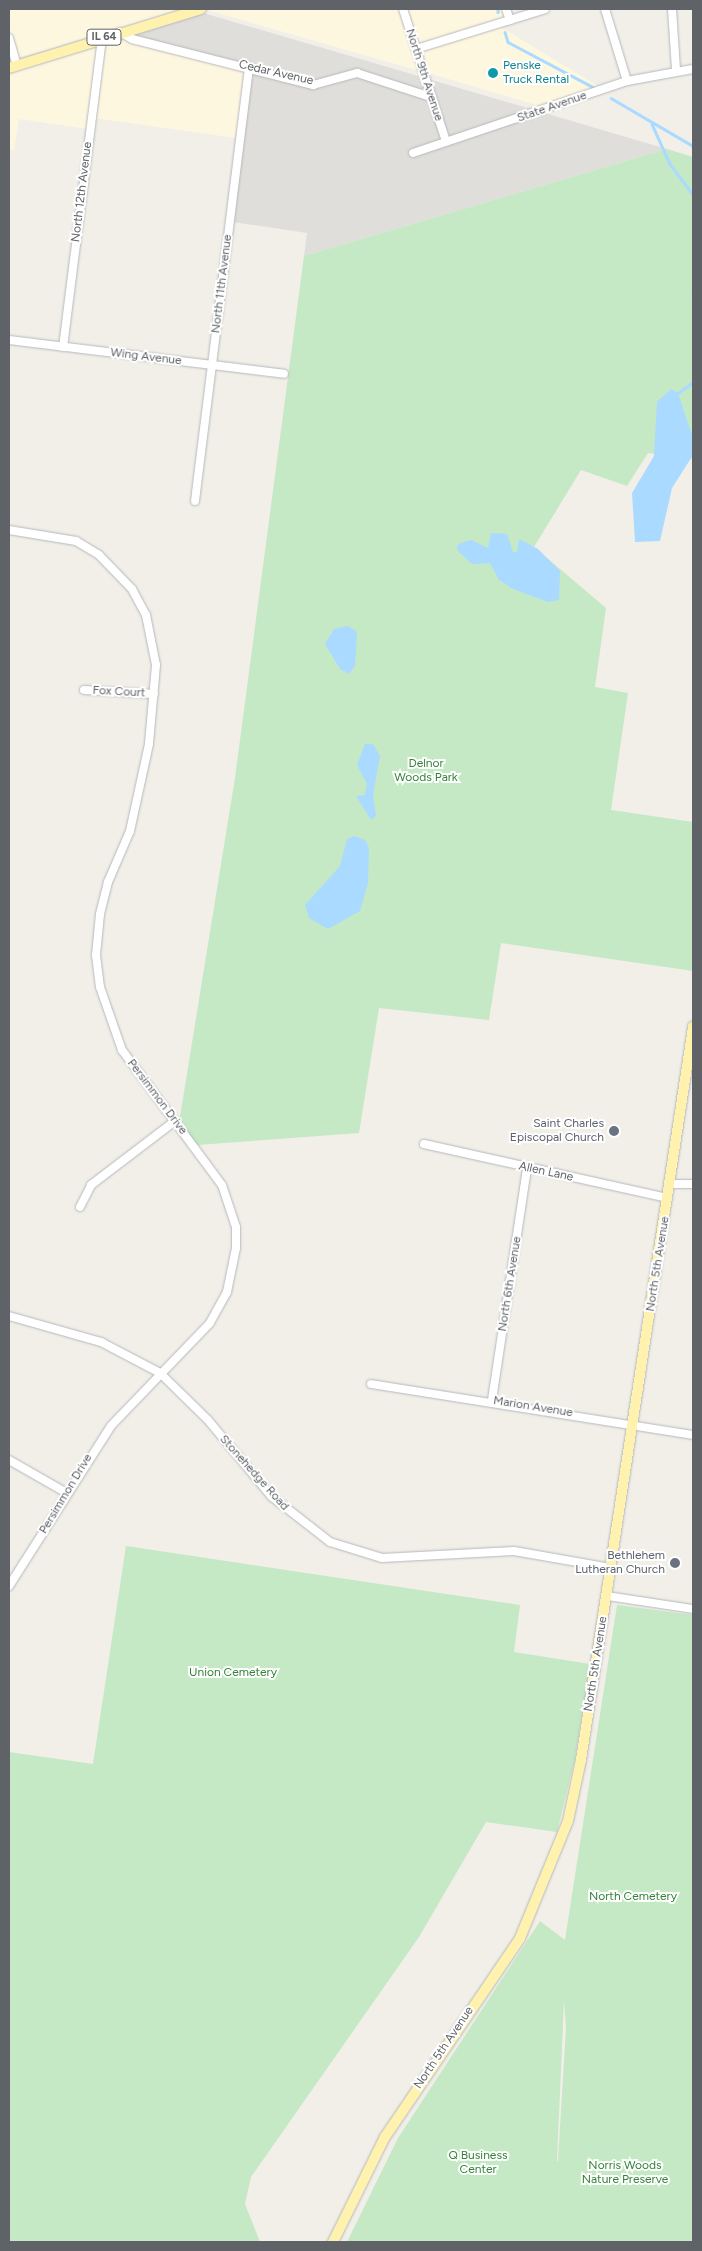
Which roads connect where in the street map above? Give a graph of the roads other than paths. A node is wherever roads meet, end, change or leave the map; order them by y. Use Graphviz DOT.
graph roads {
  1 [pos="201,9"];
  2 [pos="402,9"];
  3 [pos="506,9"];
  4 [pos="546,9"];
  5 [pos="605,9"];
  6 [pos="672,9"];
  7 [pos="510,20"];
  8 [pos="120,32"];
  9 [pos="9,38"];
  10 [pos="102,38"];
  11 [pos="416,48"];
  12 [pos="13,67"];
  13 [pos="249,67"];
  14 [pos="693,69"];
  15 [pos="676,70"];
  16 [pos="627,81"];
  17 [pos="432,97"];
  18 [pos="446,141"];
  19 [pos="414,153"];
  20 [pos="9,340"];
  21 [pos="63,346"];
  22 [pos="211,365"];
  23 [pos="284,374"];
  24 [pos="195,501"];
  25 [pos="9,530"];
  26 [pos="84,690"];
  27 [pos="154,694"];
  28 [pos="693,1027"];
  29 [pos="692,1042"];
  30 [pos="175,1121"];
  31 [pos="424,1144"];
  32 [pos="528,1168"];
  33 [pos="670,1184"];
  34 [pos="693,1184"];
  35 [pos="668,1198"];
  36 [pos="80,1207"];
  37 [pos="9,1316"];
  38 [pos="160,1373"];
  39 [pos="371,1384"];
  40 [pos="492,1400"];
  41 [pos="632,1426"];
  42 [pos="693,1435"];
  43 [pos="9,1460"];
  44 [pos="65,1492"];
  45 [pos="611,1568"];
  46 [pos="9,1586"];
  47 [pos="607,1596"];
  48 [pos="693,1609"];
  49 [pos="333,2242"];
  1 -- 8 [label="main road, IL 64"];
  2 -- 11 [label="street, North 9th Avenue"];
  3 -- 7 [label="street"];
  4 -- 7 [label="street"];
  5 -- 16 [label="street"];
  6 -- 15 [label="street"];
  7 -- 11 [label="street"];
  8 -- 10 [label="main road, IL 64"];
  8 -- 13 [label="street, Cedar Avenue"];
  9 -- 12 [label="street"];
  10 -- 12 [label="main road, IL 64"];
  10 -- 21 [label="street, North 12th Avenue"];
  11 -- 17 [label="street, North 9th Avenue"];
  13 -- 17 [label="street, Cedar Avenue"];
  13 -- 22 [label="street, North 11th Avenue"];
  14 -- 15 [label="street, State Avenue"];
  15 -- 16 [label="street, State Avenue"];
  16 -- 18 [label="street, State Avenue"];
  17 -- 18 [label="street, North 9th Avenue"];
  18 -- 19 [label="street, State Avenue"];
  20 -- 21 [label="street, Wing Avenue"];
  21 -- 22 [label="street, Wing Avenue"];
  22 -- 23 [label="street, Wing Avenue"];
  22 -- 24 [label="street, North 11th Avenue"];
  25 -- 27 [label="street, Persimmon Drive"];
  26 -- 27 [label="street, Fox Court"];
  27 -- 30 [label="street, Persimmon Drive"];
  28 -- 29 [label="main road, North 5th Avenue"];
  29 -- 33 [label="main road, North 5th Avenue"];
  30 -- 36 [label="street"];
  30 -- 38 [label="street, Persimmon Drive"];
  31 -- 32 [label="street, Allen Lane"];
  32 -- 35 [label="street, Allen Lane"];
  32 -- 40 [label="street, North 6th Avenue"];
  33 -- 34 [label="street"];
  33 -- 35 [label="main road, North 5th Avenue"];
  35 -- 41 [label="main road, North 5th Avenue"];
  37 -- 38 [label="street, Stonehedge Road"];
  38 -- 44 [label="street, Persimmon Drive"];
  38 -- 45 [label="street, Stonehedge Road"];
  39 -- 40 [label="street, Marion Avenue"];
  40 -- 41 [label="street, Marion Avenue"];
  41 -- 42 [label="street, Marion Avenue"];
  41 -- 45 [label="main road, North 5th Avenue"];
  43 -- 44 [label="street"];
  44 -- 46 [label="street, Persimmon Drive"];
  45 -- 47 [label="main road, North 5th Avenue"];
  47 -- 48 [label="street"];
  47 -- 49 [label="main road, North 5th Avenue"];
}
